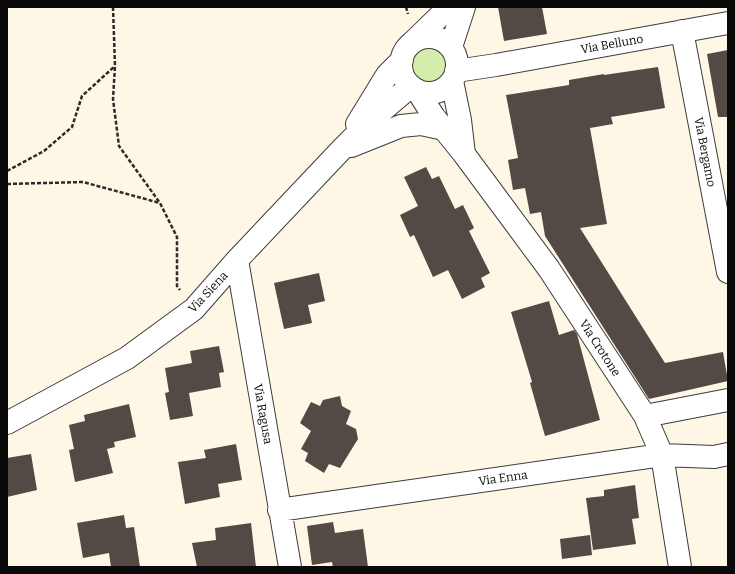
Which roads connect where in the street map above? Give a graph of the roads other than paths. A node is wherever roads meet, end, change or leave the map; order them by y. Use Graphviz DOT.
graph roads {
  1 [pos="449,7"];
  2 [pos="464,7"];
  3 [pos="728,23"];
  4 [pos="682,31"];
  5 [pos="407,51"];
  6 [pos="454,63"];
  7 [pos="414,88"];
  8 [pos="444,129"];
  9 [pos="341,150"];
  10 [pos="464,154"];
  11 [pos="237,260"];
  12 [pos="728,272"];
  13 [pos="728,400"];
  14 [pos="645,416"];
  15 [pos="7,423"];
  16 [pos="728,454"];
  17 [pos="662,455"];
  18 [pos="279,510"];
  19 [pos="290,567"];
  20 [pos="680,567"];
  1 -- 5 [label="street, Via Siena"];
  2 -- 6 [label="street"];
  3 -- 4 [label="street, Via Belluno"];
  4 -- 6 [label="street, Via Belluno"];
  4 -- 12 [label="street, Via Bergamo"];
  5 -- 6 [label="street"];
  5 -- 7 [label="street"];
  5 -- 9 [label="street, Via Siena"];
  6 -- 7 [label="street"];
  6 -- 10 [label="street, Via Crotone"];
  7 -- 8 [label="street, Via Crotone"];
  7 -- 9 [label="street, Via Siena"];
  8 -- 9 [label="street"];
  8 -- 10 [label="street, Via Crotone"];
  9 -- 11 [label="street, Via Siena"];
  10 -- 14 [label="street, Via Crotone"];
  11 -- 15 [label="street, Via Siena"];
  11 -- 18 [label="street, Via Ragusa"];
  13 -- 14 [label="street"];
  14 -- 17 [label="street, Via Crotone"];
  16 -- 17 [label="street, Via Enna"];
  17 -- 18 [label="street, Via Enna"];
  17 -- 20 [label="street, Via Crotone"];
  18 -- 19 [label="street, Via Ragusa"];
}
